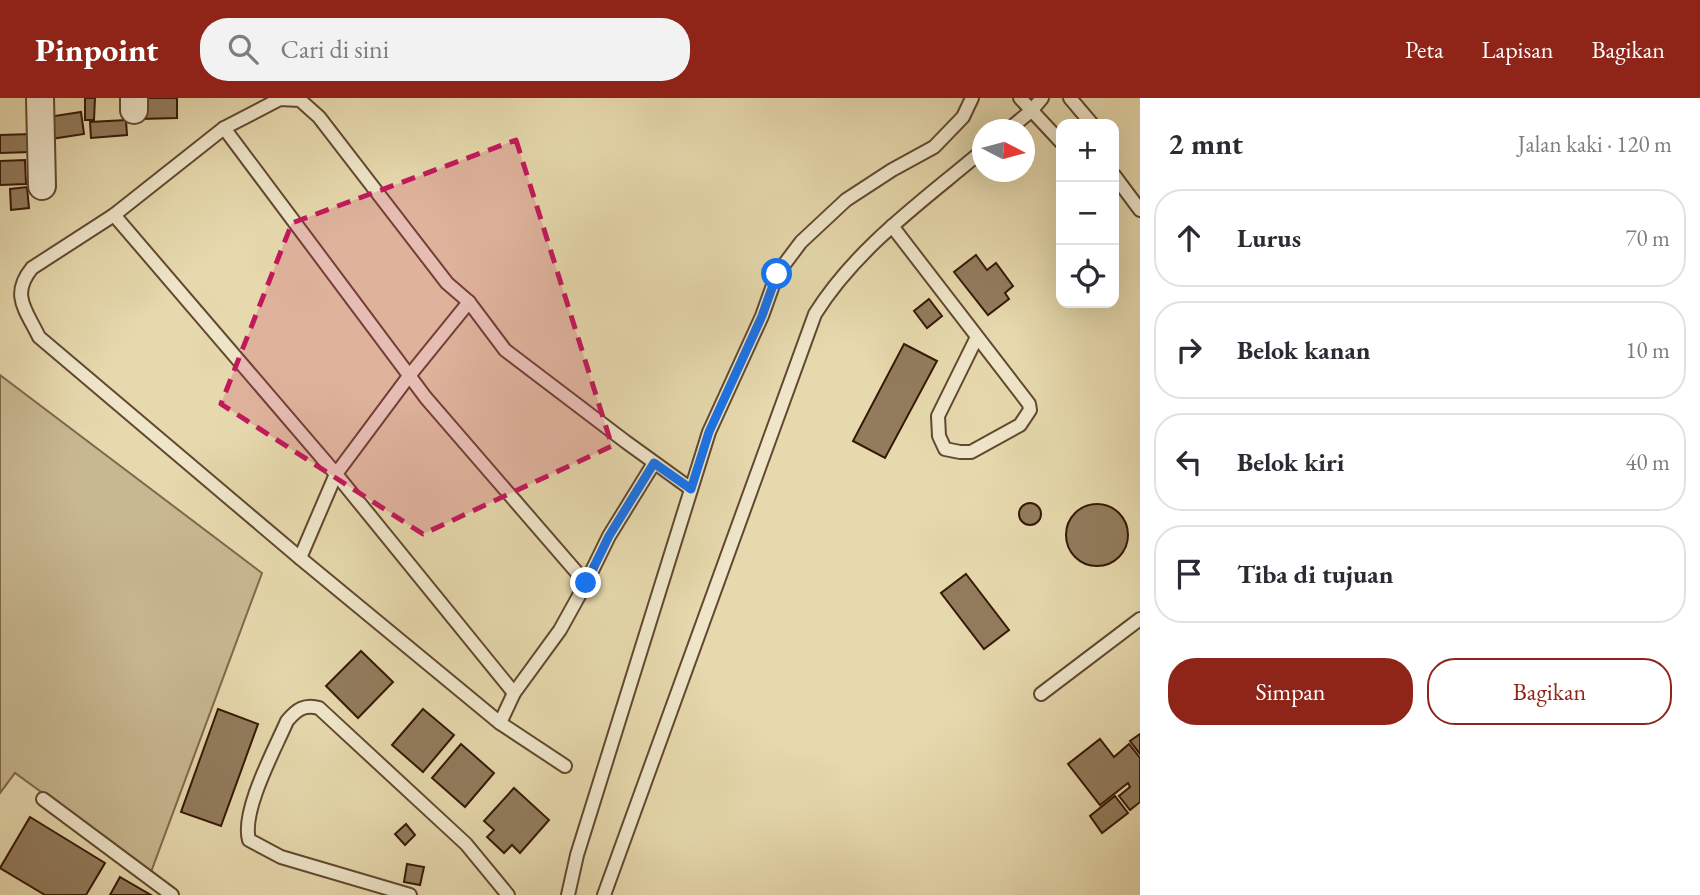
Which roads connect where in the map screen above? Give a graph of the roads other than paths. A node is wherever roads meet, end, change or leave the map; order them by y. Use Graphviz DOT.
graph roads {
  1 [pos="40,98"];
  2 [pos="972,98"];
  3 [pos="1020,98"];
  4 [pos="1042,98"];
  5 [pos="1070,98"];
  6 [pos="1031,111"];
  7 [pos="1021,119"];
  8 [pos="1088,119"];
  9 [pos="224,128"];
  10 [pos="1056,137"];
  11 [pos="972,159"];
  12 [pos="1119,182"];
  13 [pos="42,186"];
  14 [pos="1140,210"];
  15 [pos="114,215"];
  16 [pos="891,226"];
  17 [pos="469,302"];
  18 [pos="977,337"];
  19 [pos="409,376"];
  20 [pos="654,463"];
  21 [pos="336,474"];
  22 [pos="691,489"];
  23 [pos="300,558"];
  24 [pos="586,583"];
  25 [pos="1140,619"];
  26 [pos="514,693"];
  27 [pos="1041,694"];
  28 [pos="500,723"];
  29 [pos="565,766"];
  30 [pos="43,799"];
  31 [pos="172,895"];
  32 [pos="410,895"];
  33 [pos="508,895"];
  34 [pos="568,895"];
  35 [pos="604,895"];
  1 -- 13 [label="street"];
  2 -- 22 [label="lane"];
  3 -- 6 [label="lane"];
  4 -- 6 [label="lane"];
  5 -- 8 [label="lane"];
  6 -- 7 [label="lane"];
  6 -- 10 [label="lane"];
  9 -- 15 [label="lane"];
  9 -- 17 [label="lane"];
  9 -- 19 [label="lane"];
  11 -- 16 [label="lane"];
  12 -- 14 [label="lane"];
  15 -- 21 [label="lane"];
  15 -- 23 [label="lane"];
  16 -- 18 [label="lane"];
  16 -- 35 [label="lane"];
  17 -- 19 [label="lane"];
  17 -- 20 [label="lane"];
  18 -- 18 [label="lane"];
  19 -- 21 [label="lane"];
  19 -- 24 [label="lane"];
  20 -- 22 [label="lane"];
  20 -- 24 [label="lane"];
  21 -- 23 [label="lane"];
  21 -- 26 [label="lane"];
  22 -- 34 [label="lane"];
  23 -- 28 [label="lane"];
  24 -- 26 [label="lane"];
  25 -- 27 [label="lane"];
  26 -- 28 [label="lane"];
  28 -- 29 [label="lane"];
  30 -- 31 [label="lane"];
  32 -- 33 [label="lane"];
}
